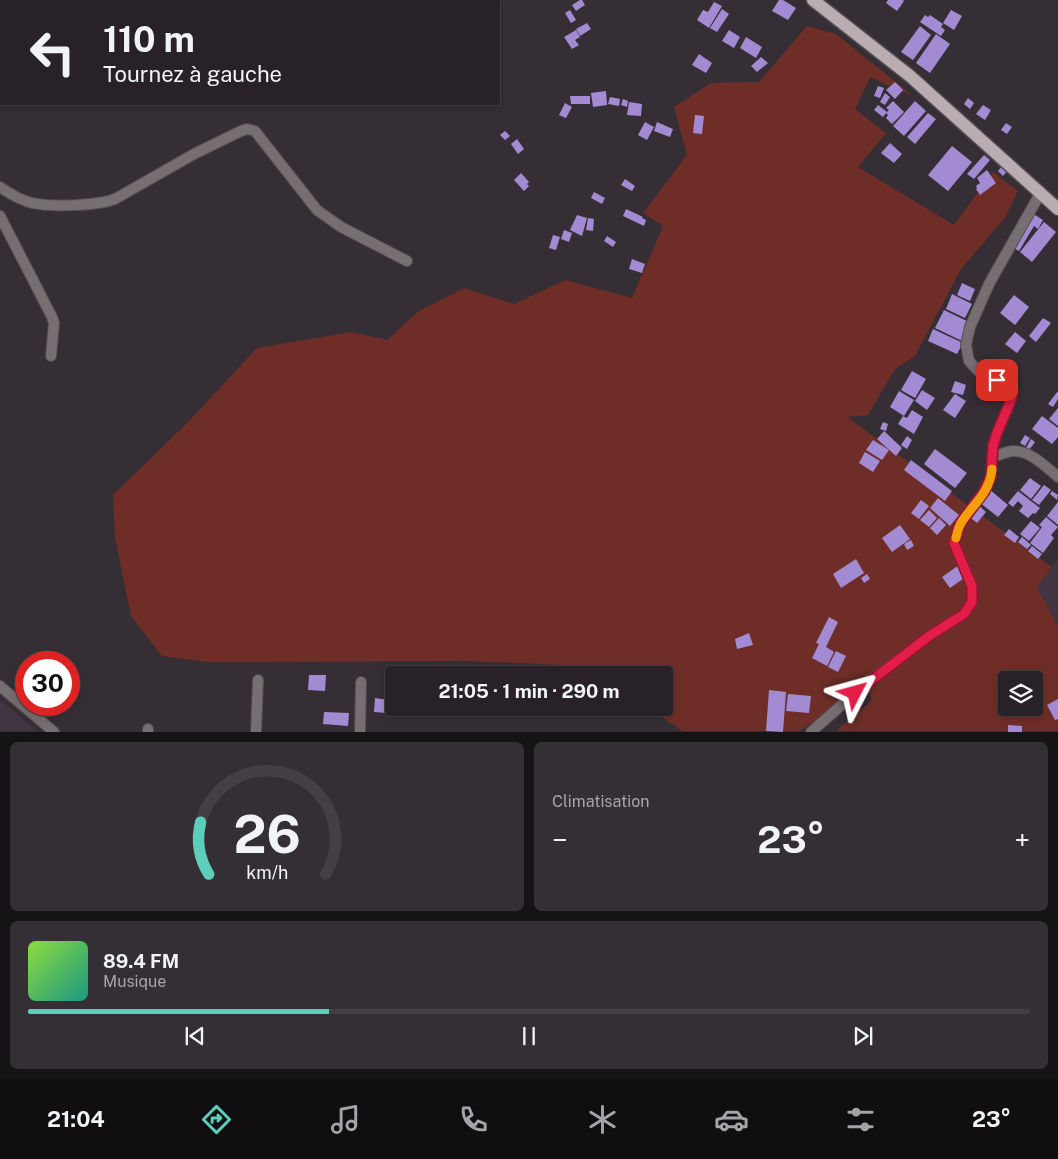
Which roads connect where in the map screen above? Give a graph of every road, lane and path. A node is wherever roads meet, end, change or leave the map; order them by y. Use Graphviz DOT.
graph roads {
  1 [pos="813,0"];
  2 [pos="0,187"];
  3 [pos="1041,192"];
  4 [pos="1058,209"];
  5 [pos="0,216"];
  6 [pos="407,260"];
  7 [pos="51,356"];
  8 [pos="992,457"];
  9 [pos="1058,477"];
  10 [pos="258,680"];
  11 [pos="361,682"];
  12 [pos="0,686"];
  13 [pos="54,732"];
  14 [pos="256,732"];
  15 [pos="360,732"];
  16 [pos="811,732"];
  1 -- 3 [label="main road"];
  2 -- 6 [label="street"];
  3 -- 4 [label="main road"];
  3 -- 8 [label="street"];
  5 -- 7 [label="street"];
  8 -- 9 [label="street"];
  8 -- 16 [label="street"];
  10 -- 14 [label="street"];
  11 -- 15 [label="street"];
  12 -- 13 [label="street"];
}
